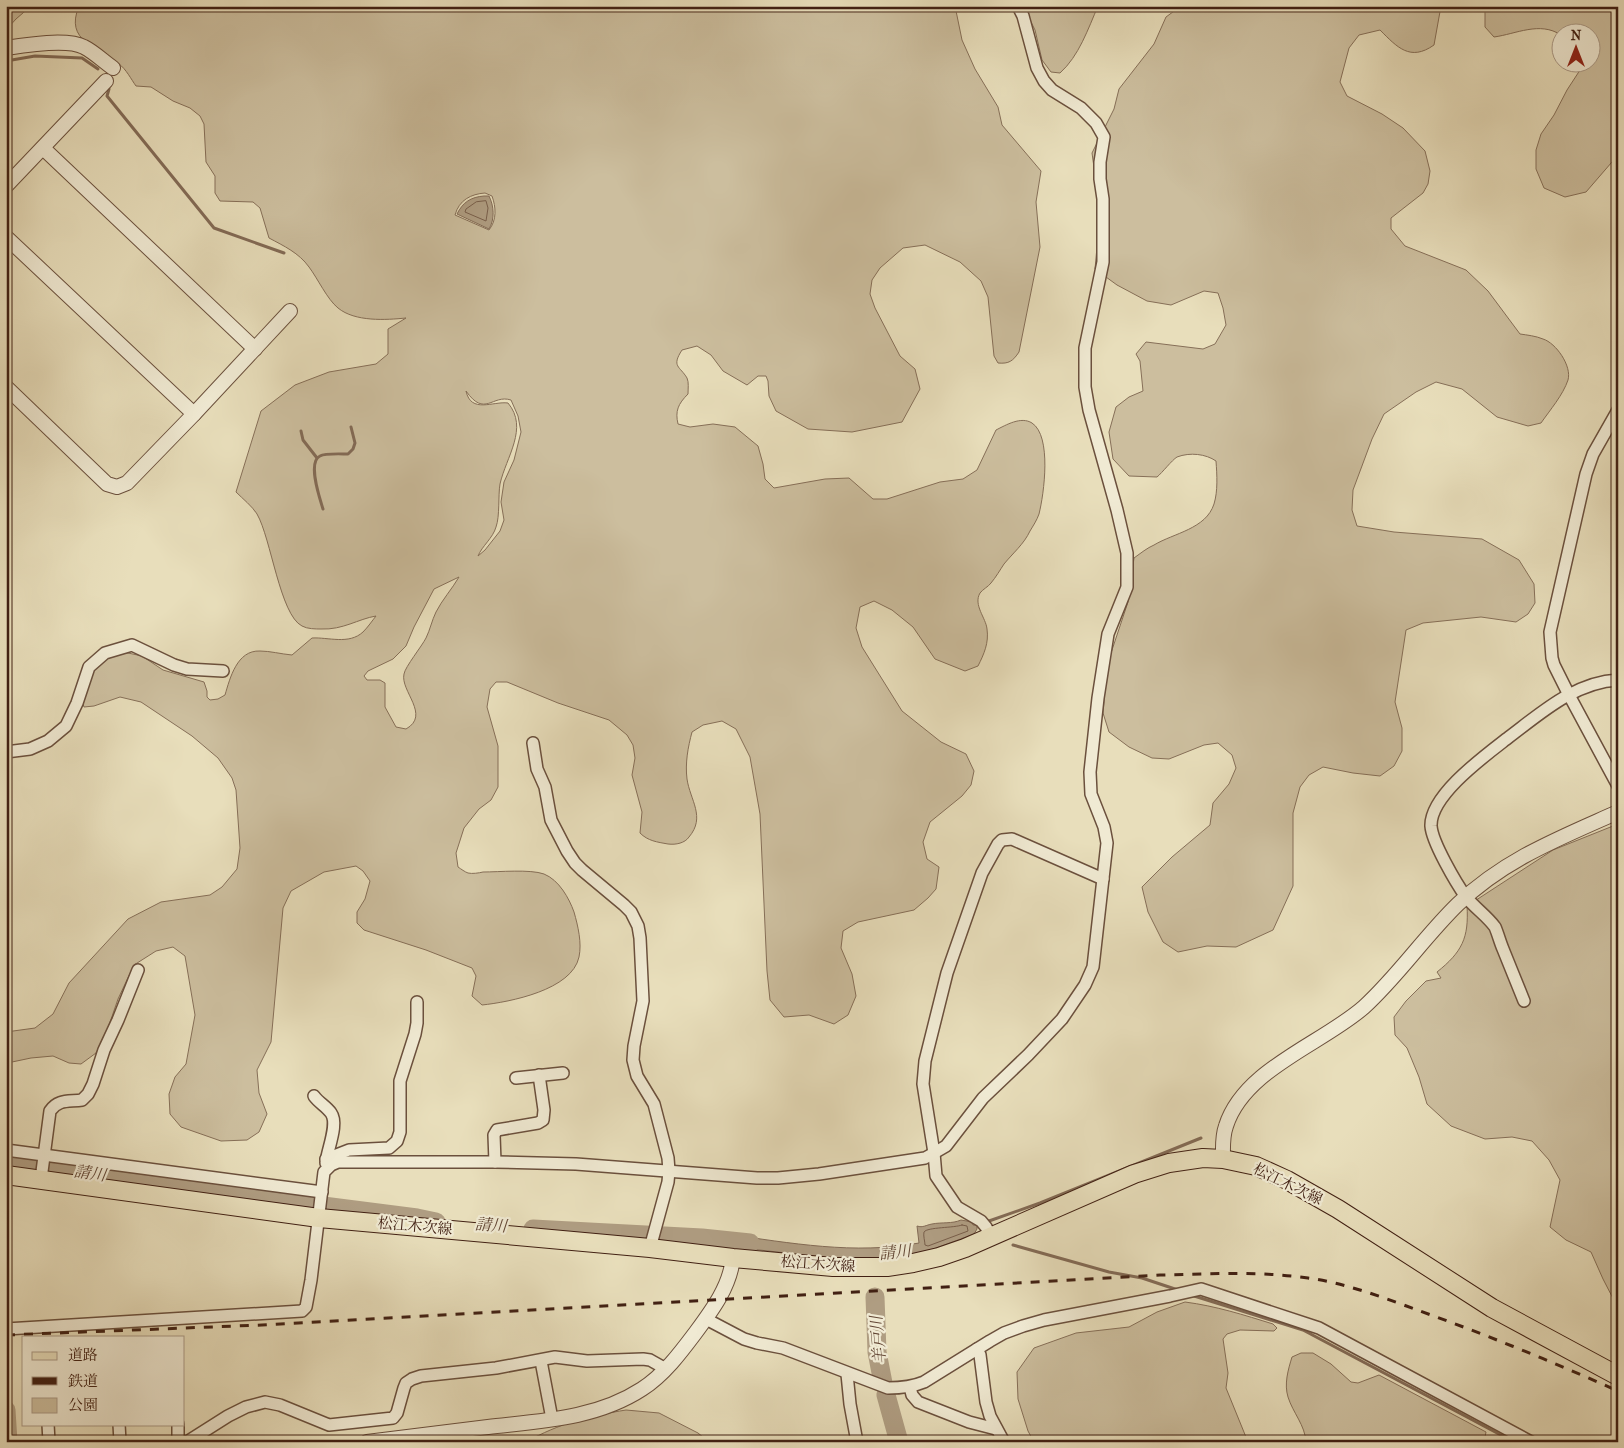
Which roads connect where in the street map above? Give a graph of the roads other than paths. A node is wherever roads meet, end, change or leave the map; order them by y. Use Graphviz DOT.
graph roads {
  1 [pos="1018,6"];
  2 [pos="6,48"];
  3 [pos="112,68"];
  4 [pos="106,81"];
  5 [pos="43,148"];
  6 [pos="6,186"];
  7 [pos="6,237"];
  8 [pos="290,312"];
  9 [pos="255,349"];
  10 [pos="6,387"];
  11 [pos="1618,410"];
  12 [pos="194,414"];
  13 [pos="223,671"];
  14 [pos="1618,680"];
  15 [pos="1569,695"];
  16 [pos="534,743"];
  17 [pos="6,752"];
  18 [pos="1618,786"];
  19 [pos="1618,812"];
  20 [pos="1102,878"];
  21 [pos="1466,897"];
  22 [pos="138,970"];
  23 [pos="1524,1001"];
  24 [pos="418,1002"];
  25 [pos="563,1073"];
  26 [pos="539,1075"];
  27 [pos="516,1078"];
  28 [pos="314,1096"];
  29 [pos="6,1150"];
  30 [pos="934,1153"];
  31 [pos="44,1155"];
  32 [pos="326,1159"];
  33 [pos="1223,1159"];
  34 [pos="495,1162"];
  35 [pos="669,1171"];
  36 [pos="324,1172"];
  37 [pos="6,1174"];
  38 [pos="41,1176"];
  39 [pos="322,1192"];
  40 [pos="319,1218"];
  41 [pos="991,1237"];
  42 [pos="650,1244"];
  43 [pos="734,1258"];
  44 [pos="706,1319"];
  45 [pos="6,1329"];
  46 [pos="977,1349"];
  47 [pos="541,1360"];
  48 [pos="666,1369"];
  49 [pos="847,1374"];
  50 [pos="1618,1376"];
  51 [pos="910,1388"];
  52 [pos="552,1419"];
  53 [pos="48,1426"];
  54 [pos="119,1426"];
  55 [pos="178,1426"];
  56 [pos="996,1429"];
  57 [pos="49,1442"];
  58 [pos="120,1442"];
  59 [pos="178,1442"];
  60 [pos="187,1442"];
  61 [pos="367,1442"];
  62 [pos="857,1442"];
  63 [pos="1004,1442"];
  64 [pos="1531,1442"];
  1 -- 20 [label="street"];
  2 -- 3 [label="street"];
  4 -- 5 [label="street"];
  5 -- 6 [label="street"];
  5 -- 9 [label="street"];
  7 -- 12 [label="street"];
  8 -- 9 [label="street"];
  9 -- 12 [label="street"];
  10 -- 12 [label="street"];
  11 -- 15 [label="street"];
  13 -- 17 [label="street"];
  14 -- 15 [label="street"];
  15 -- 18 [label="street"];
  15 -- 21 [label="street"];
  16 -- 35 [label="street"];
  19 -- 21 [label="street"];
  20 -- 30 [label="street"];
  20 -- 30 [label="street"];
  21 -- 23 [label="street"];
  21 -- 33 [label="street"];
  22 -- 31 [label="street"];
  24 -- 32 [label="street"];
  25 -- 26 [label="street"];
  26 -- 27 [label="street"];
  26 -- 34 [label="street"];
  28 -- 32 [label="street"];
  29 -- 31 [label="street"];
  30 -- 35 [label="street"];
  30 -- 41 [label="street"];
  31 -- 38 [label="street"];
  31 -- 39 [label="street"];
  32 -- 36 [label="street"];
  33 -- 41 [label="main road, 松江木次線"];
  33 -- 50 [label="main road, 松江木次線"];
  34 -- 35 [label="street"];
  34 -- 36 [label="street"];
  35 -- 42 [label="street"];
  36 -- 39 [label="street"];
  37 -- 38 [label="main road, 松江木次線"];
  38 -- 40 [label="main road, 松江木次線"];
  39 -- 40 [label="street"];
  40 -- 42 [label="main road, 松江木次線"];
  40 -- 45 [label="street"];
  41 -- 43 [label="main road, 松江木次線"];
  42 -- 43 [label="main road, 松江木次線"];
  43 -- 44 [label="street"];
  44 -- 48 [label="street"];
  44 -- 49 [label="street"];
  46 -- 51 [label="street"];
  46 -- 56 [label="street"];
  46 -- 64 [label="street"];
  47 -- 48 [label="street"];
  47 -- 52 [label="street"];
  47 -- 60 [label="street"];
  48 -- 52 [label="street"];
  49 -- 51 [label="street"];
  49 -- 62 [label="street"];
  51 -- 56 [label="street"];
  52 -- 61 [label="street"];
  53 -- 57 [label="street"];
  54 -- 58 [label="street"];
  55 -- 59 [label="street"];
  56 -- 63 [label="street"];
}
